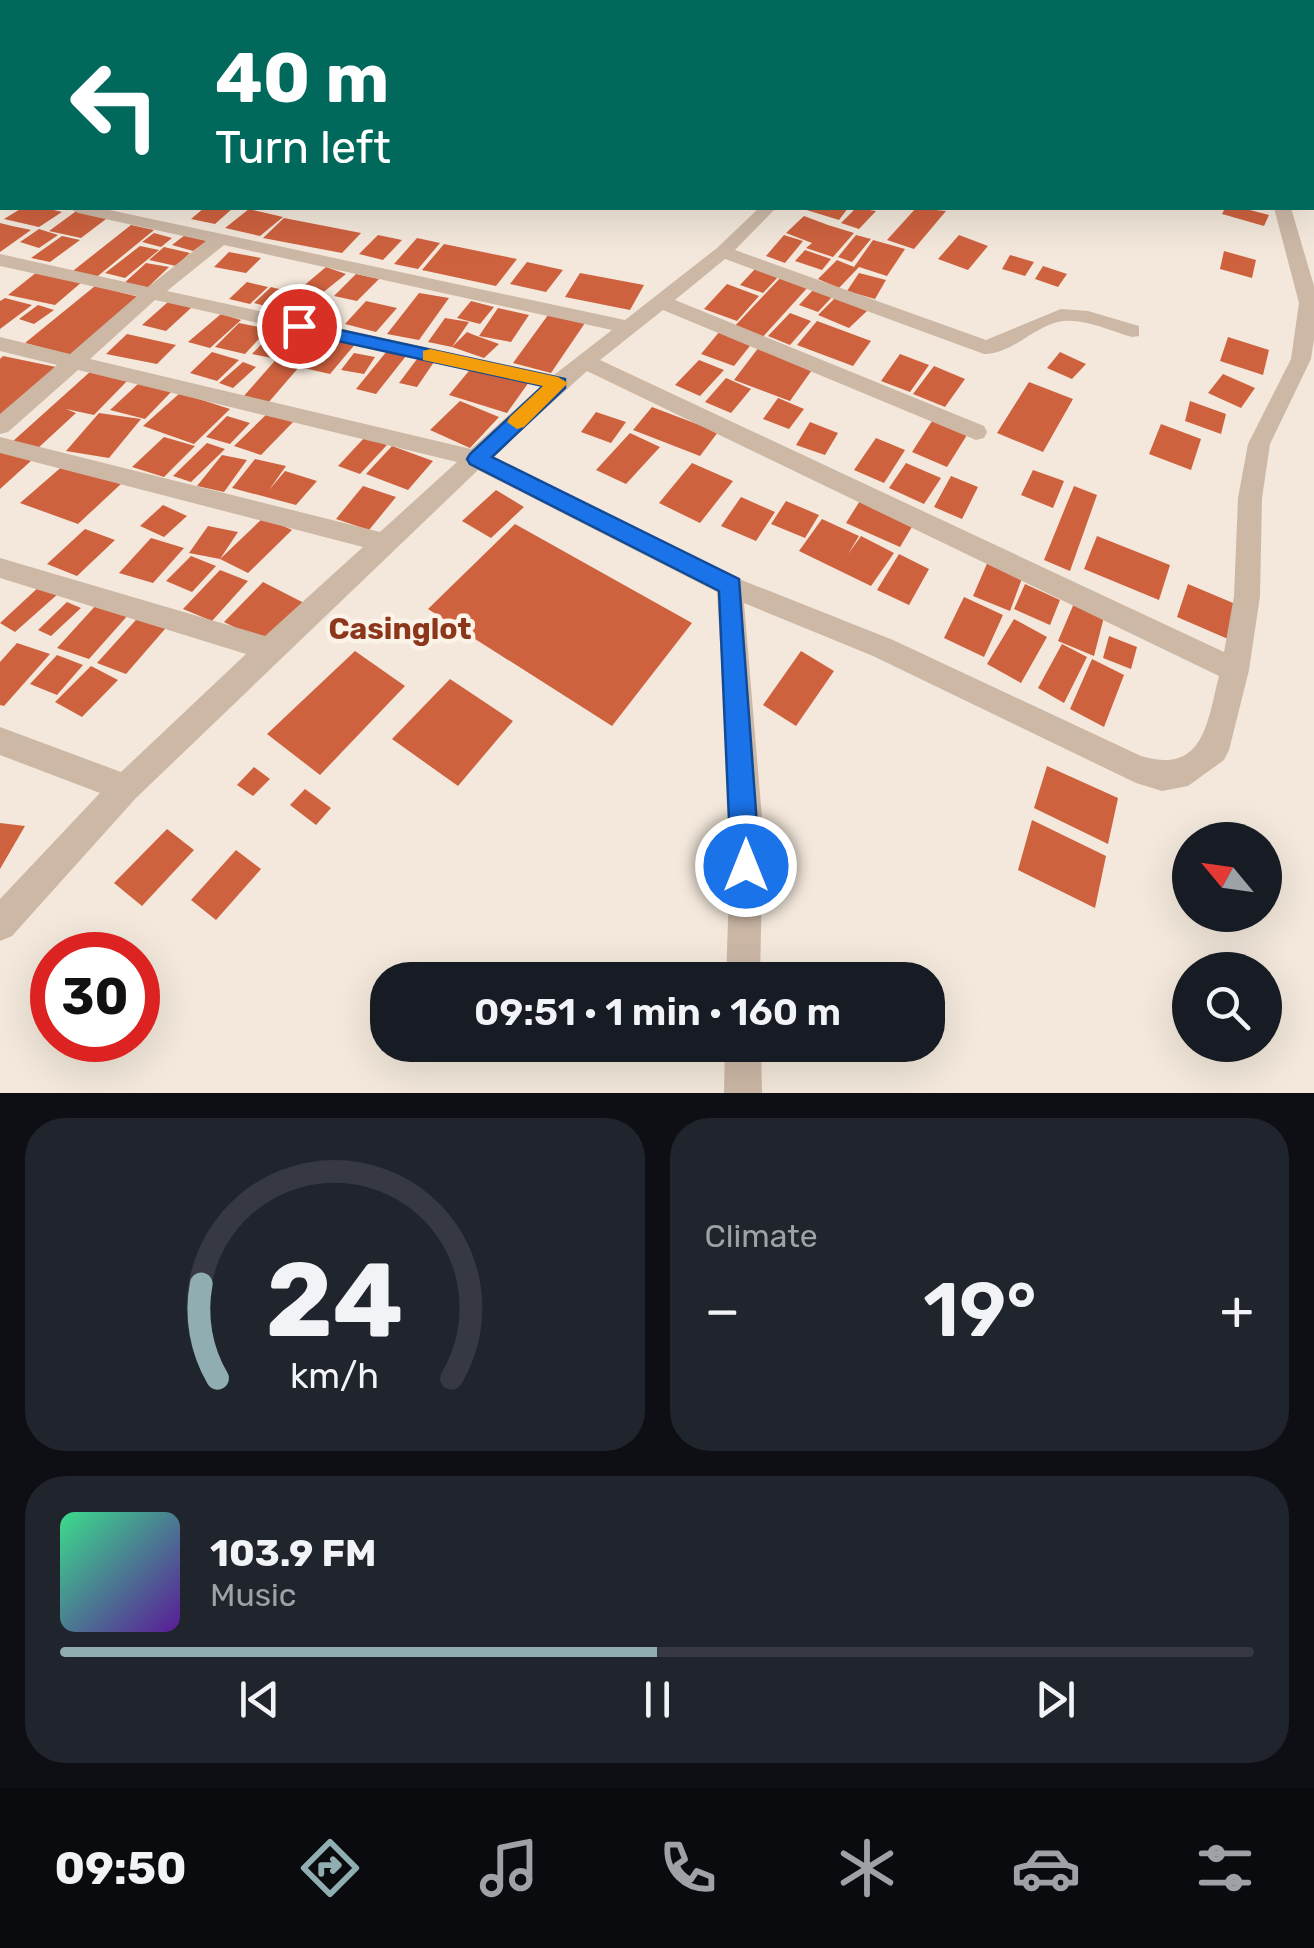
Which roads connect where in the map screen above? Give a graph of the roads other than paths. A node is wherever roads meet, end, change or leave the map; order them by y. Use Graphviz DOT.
graph roads {
  1 [pos="87,210"];
  2 [pos="766,210"];
  3 [pos="1285,210"];
  4 [pos="220,238"];
  5 [pos="723,252"];
  6 [pos="0,260"];
  7 [pos="150,294"];
  8 [pos="662,302"];
  9 [pos="629,327"];
  10 [pos="1132,331"];
  11 [pos="0,344"];
  12 [pos="588,362"];
  13 [pos="74,363"];
  14 [pos="558,383"];
  15 [pos="0,426"];
  16 [pos="976,432"];
  17 [pos="0,445"];
  18 [pos="477,459"];
  19 [pos="384,543"];
  20 [pos="0,568"];
  21 [pos="730,586"];
  22 [pos="269,649"];
  23 [pos="1234,670"];
  24 [pos="0,741"];
  25 [pos="125,788"];
  26 [pos="0,924"];
  27 [pos="743,962"];
  28 [pos="743,1062"];
  29 [pos="743,1093"];
  1 -- 4 [label="street"];
  2 -- 5 [label="street"];
  3 -- 23 [label="street"];
  4 -- 7 [label="street"];
  4 -- 9 [label="street"];
  5 -- 8 [label="street"];
  5 -- 10 [label="street"];
  6 -- 7 [label="street"];
  7 -- 13 [label="street"];
  7 -- 14 [label="street"];
  8 -- 9 [label="street"];
  8 -- 16 [label="street"];
  9 -- 12 [label="street"];
  11 -- 13 [label="street"];
  12 -- 14 [label="street"];
  12 -- 23 [label="street"];
  13 -- 15 [label="street"];
  13 -- 18 [label="street"];
  14 -- 18 [label="street"];
  17 -- 19 [label="street"];
  18 -- 19 [label="street"];
  18 -- 21 [label="street"];
  19 -- 22 [label="street"];
  20 -- 22 [label="street"];
  21 -- 23 [label="street"];
  21 -- 27 [label="street"];
  22 -- 25 [label="street"];
  24 -- 25 [label="street"];
  25 -- 26 [label="street"];
  28 -- 29 [label="street"];
}
